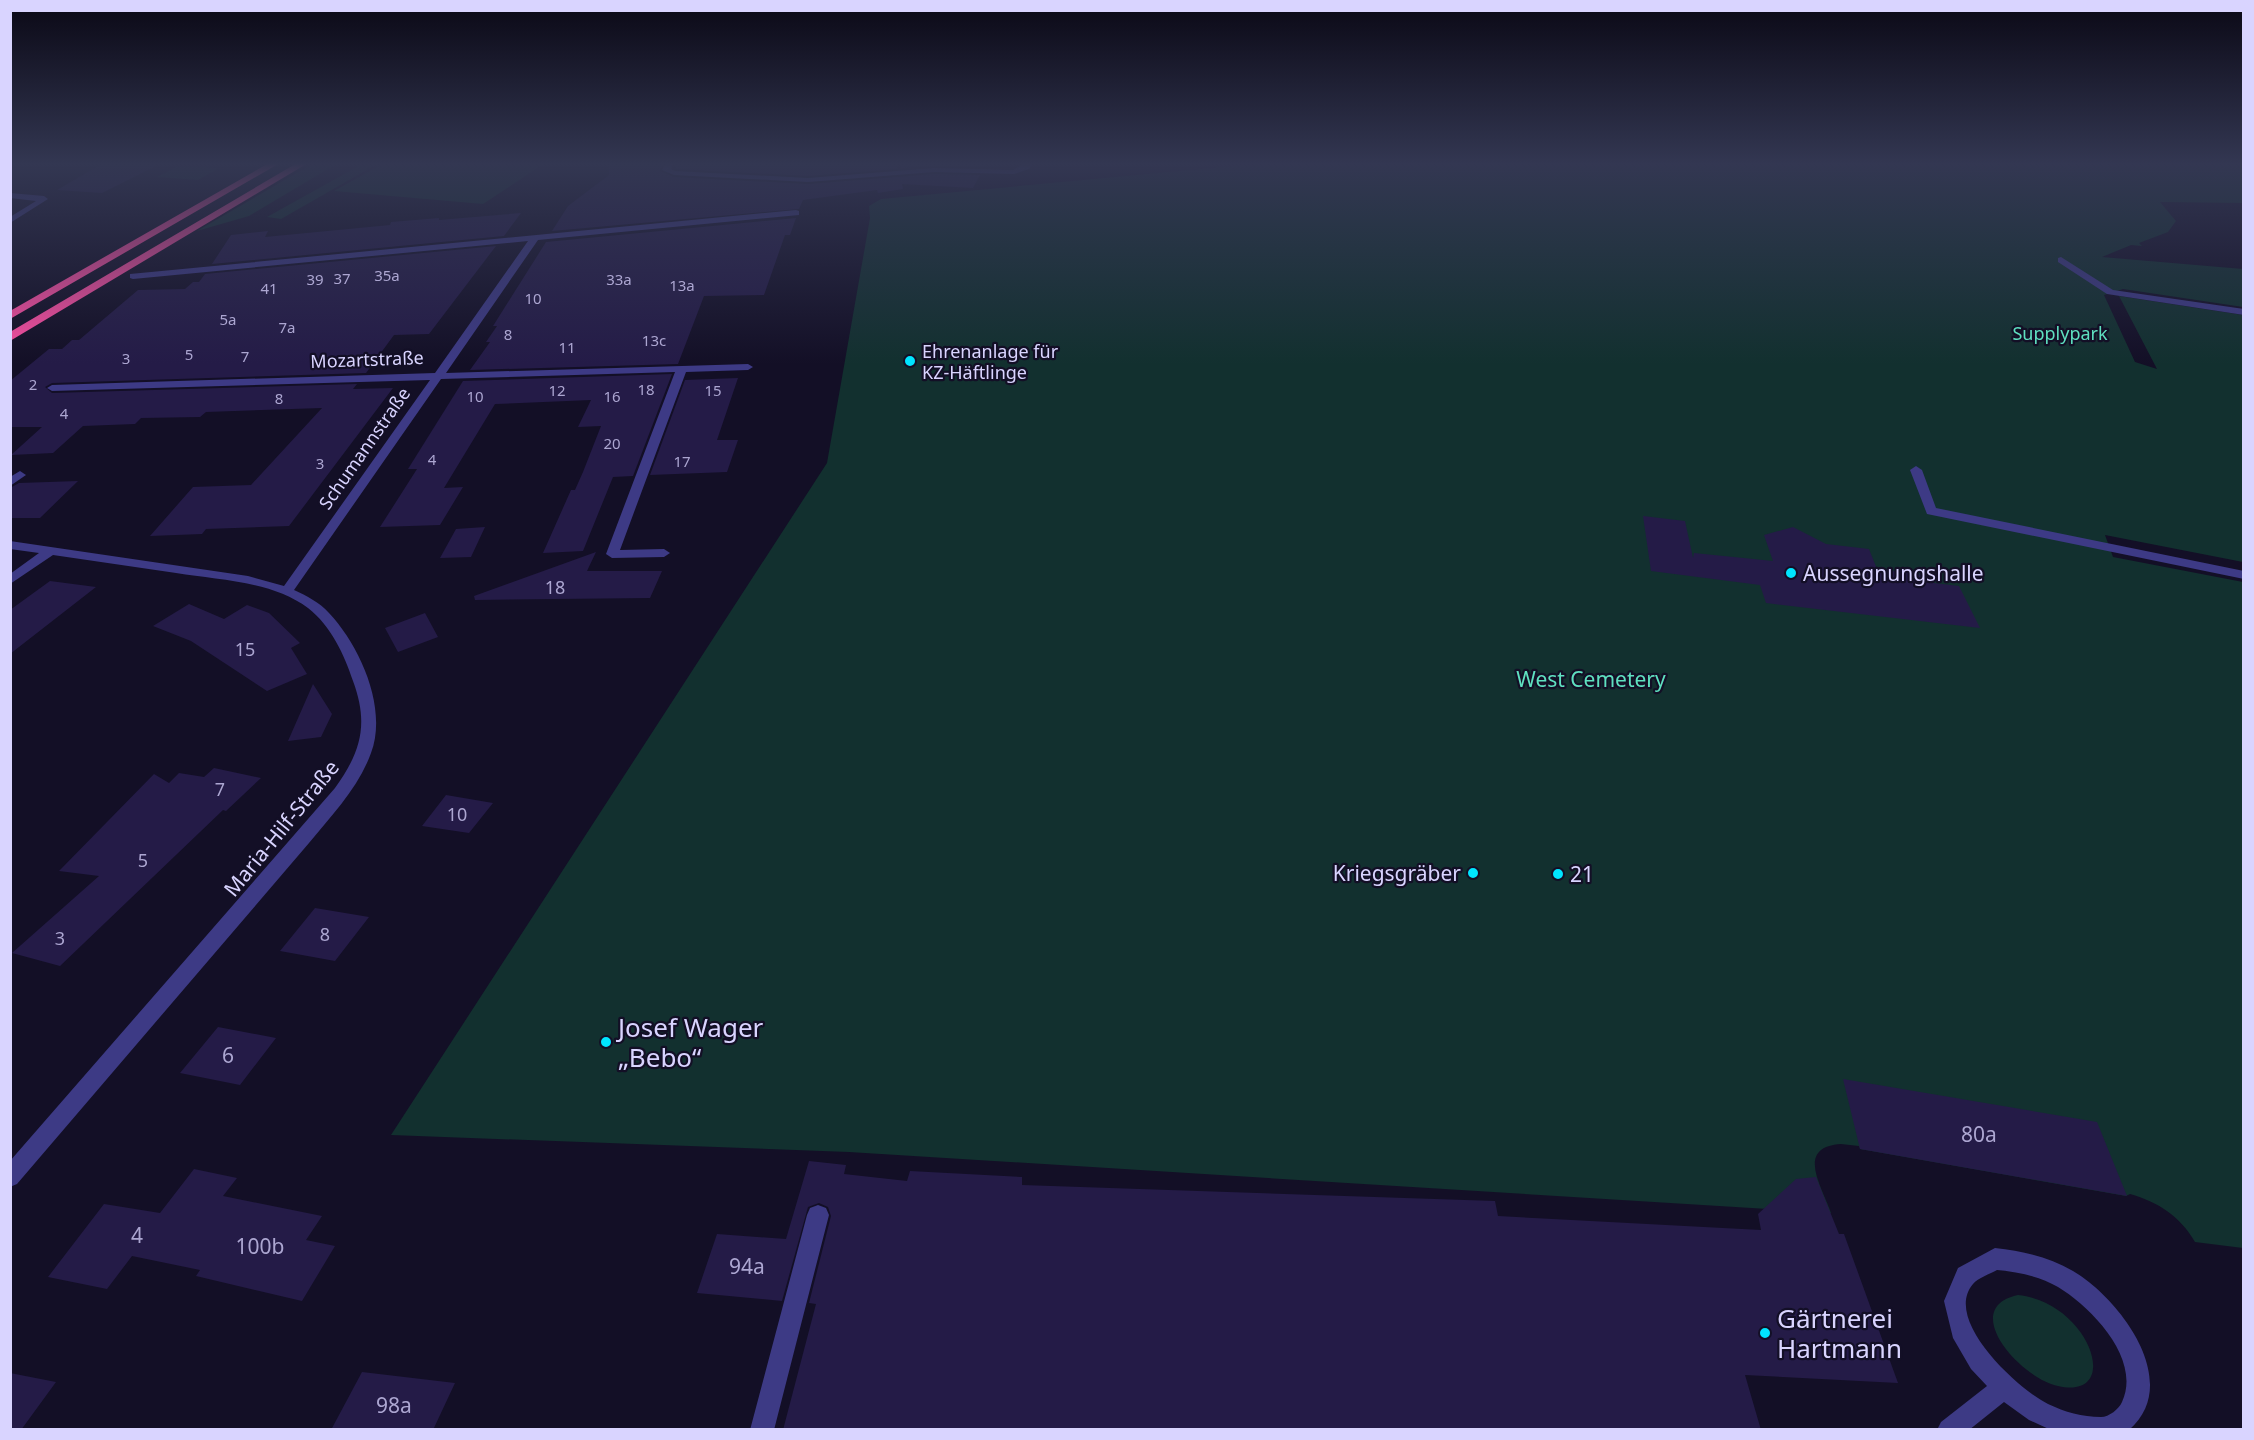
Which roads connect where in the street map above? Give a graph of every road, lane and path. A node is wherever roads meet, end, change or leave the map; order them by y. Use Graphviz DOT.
graph roads {
  1 [pos="159,230"];
  2 [pos="190,230"];
  3 [pos="616,230"];
  4 [pos="535,238"];
  5 [pos="2061,260"];
  6 [pos="133,276"];
  7 [pos="2244,312"];
  8 [pos="10,316"];
  9 [pos="10,338"];
  10 [pos="748,367"];
  11 [pos="682,368"];
  12 [pos="437,375"];
  13 [pos="52,388"];
  14 [pos="1916,470"];
  15 [pos="10,546"];
  16 [pos="51,551"];
  17 [pos="664,553"];
  18 [pos="2244,575"];
  19 [pos="10,580"];
  20 [pos="287,591"];
  21 [pos="10,1177"];
  22 [pos="818,1215"];
  23 [pos="2001,1390"];
  24 [pos="2079,1429"];
  25 [pos="762,1430"];
  26 [pos="1949,1430"];
  1 -- 8 [label="highway"];
  2 -- 9 [label="highway"];
  3 -- 4 [label="street"];
  4 -- 6 [label="street"];
  4 -- 12 [label="street, Schumannstraße"];
  5 -- 7 [label="street"];
  10 -- 11 [label="street, Mozartstraße"];
  11 -- 12 [label="street, Mozartstraße"];
  11 -- 17 [label="street"];
  12 -- 13 [label="street, Mozartstraße"];
  12 -- 20 [label="street, Schumannstraße"];
  14 -- 18 [label="street"];
  15 -- 16 [label="street, Maria-Hilf-Straße"];
  16 -- 19 [label="street"];
  16 -- 20 [label="street, Maria-Hilf-Straße"];
  20 -- 21 [label="street, Maria-Hilf-Straße"];
  22 -- 25 [label="street"];
  23 -- 24 [label="street"];
  23 -- 24 [label="street"];
  23 -- 26 [label="street"];
}
